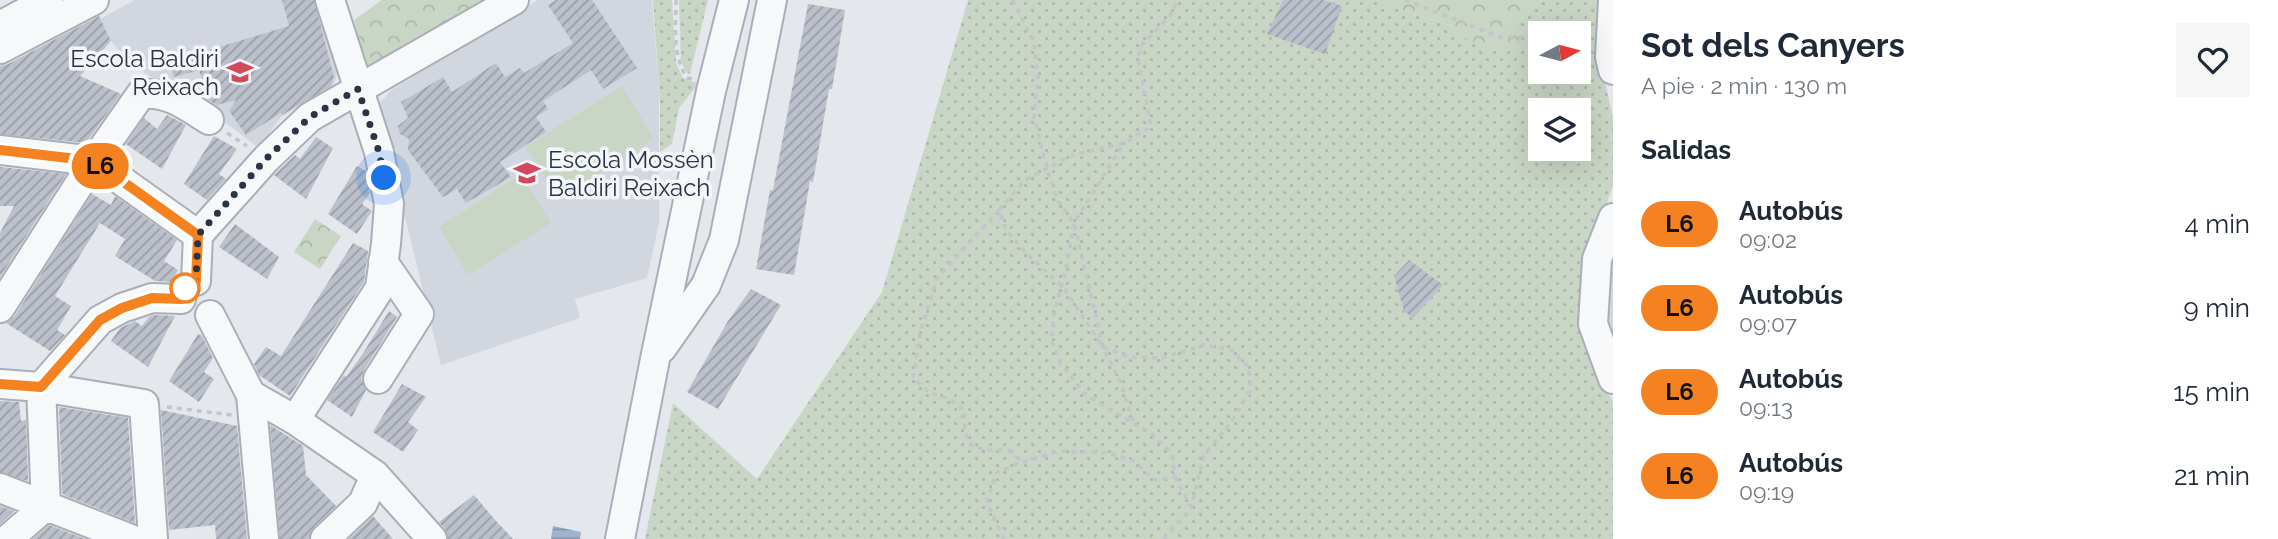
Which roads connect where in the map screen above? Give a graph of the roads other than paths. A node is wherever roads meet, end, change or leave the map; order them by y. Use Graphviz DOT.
graph roads {
  1 [pos="48,0"];
  2 [pos="94,0"];
  3 [pos="514,0"];
  4 [pos="734,0"];
  5 [pos="772,0"];
  6 [pos="1613,0"];
  7 [pos="333,2"];
  8 [pos="0,26"];
  9 [pos="0,49"];
  10 [pos="1613,70"];
  11 [pos="358,89"];
  12 [pos="209,120"];
  13 [pos="0,150"];
  14 [pos="94,161"];
  15 [pos="1613,218"];
  16 [pos="198,235"];
  17 [pos="383,262"];
  18 [pos="189,290"];
  19 [pos="0,309"];
  20 [pos="655,359"];
  21 [pos="378,379"];
  22 [pos="1613,379"];
  23 [pos="0,384"];
  24 [pos="41,387"];
  25 [pos="252,406"];
  26 [pos="295,420"];
  27 [pos="375,475"];
  28 [pos="0,488"];
  29 [pos="46,506"];
  30 [pos="8,539"];
  31 [pos="131,539"];
  32 [pos="153,539"];
  33 [pos="264,539"];
  34 [pos="325,539"];
  35 [pos="432,539"];
  36 [pos="621,539"];
  1 -- 8 [label="street"];
  2 -- 9 [label="street"];
  3 -- 11 [label="street"];
  4 -- 20 [label="street"];
  5 -- 20 [label="street"];
  6 -- 10 [label="street"];
  7 -- 11 [label="street"];
  11 -- 16 [label="street"];
  11 -- 17 [label="street"];
  12 -- 14 [label="street"];
  13 -- 14 [label="street"];
  14 -- 16 [label="street"];
  14 -- 19 [label="street"];
  15 -- 22 [label="street"];
  16 -- 18 [label="street"];
  17 -- 21 [label="street"];
  17 -- 26 [label="street"];
  18 -- 24 [label="street"];
  18 -- 25 [label="street"];
  20 -- 36 [label="street"];
  23 -- 24 [label="street"];
  24 -- 29 [label="street"];
  24 -- 32 [label="street"];
  25 -- 26 [label="street"];
  25 -- 33 [label="street"];
  26 -- 27 [label="street"];
  27 -- 34 [label="street"];
  27 -- 35 [label="street"];
  28 -- 29 [label="street"];
  29 -- 30 [label="street"];
  29 -- 31 [label="street"];
}
